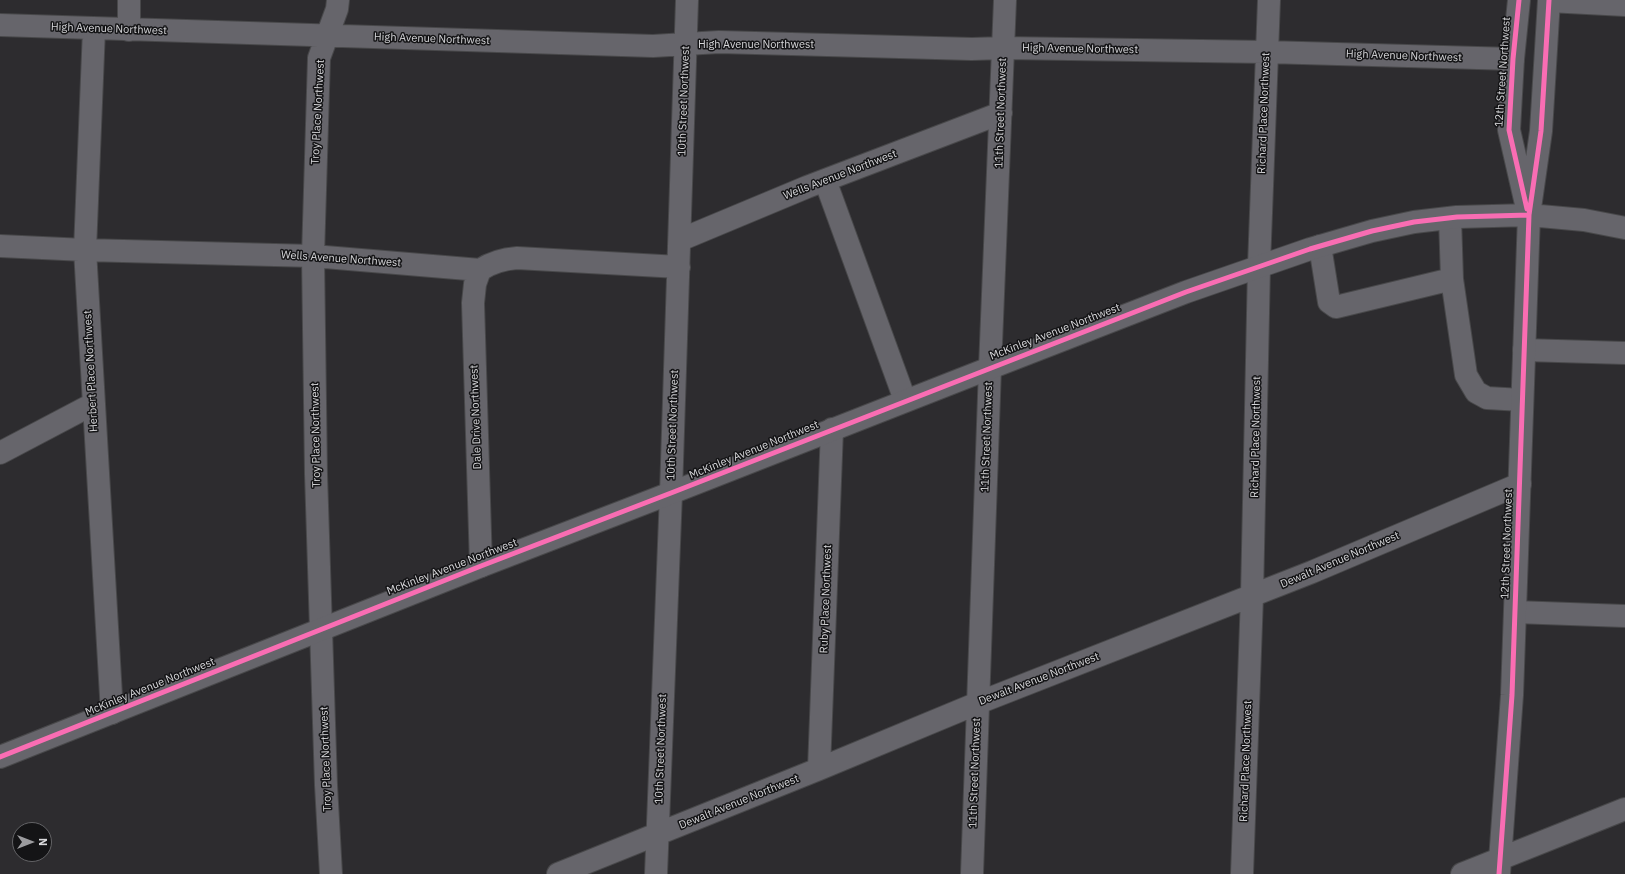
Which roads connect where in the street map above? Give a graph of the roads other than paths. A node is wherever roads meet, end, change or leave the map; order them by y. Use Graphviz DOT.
graph roads {
  1 [pos="129,0"];
  2 [pos="338,0"];
  3 [pos="687,0"];
  4 [pos="1005,0"];
  5 [pos="1269,0"];
  6 [pos="1518,0"];
  7 [pos="1549,1"];
  8 [pos="1625,4"];
  9 [pos="0,25"];
  10 [pos="94,29"];
  11 [pos="128,30"];
  12 [pos="328,35"];
  13 [pos="686,45"];
  14 [pos="1004,48"];
  15 [pos="1267,52"];
  16 [pos="1513,59"];
  17 [pos="1001,114"];
  18 [pos="824,180"];
  19 [pos="1529,215"];
  20 [pos="1450,218"];
  21 [pos="1625,228"];
  22 [pos="680,240"];
  23 [pos="0,246"];
  24 [pos="1320,246"];
  25 [pos="85,250"];
  26 [pos="313,256"];
  27 [pos="1259,266"];
  28 [pos="679,267"];
  29 [pos="480,270"];
  30 [pos="1452,279"];
  31 [pos="1524,350"];
  32 [pos="1625,353"];
  33 [pos="990,368"];
  34 [pos="905,400"];
  35 [pos="1522,400"];
  36 [pos="93,404"];
  37 [pos="832,429"];
  38 [pos="0,453"];
  39 [pos="1520,484"];
  40 [pos="671,493"];
  41 [pos="481,566"];
  42 [pos="1252,596"];
  43 [pos="1515,612"];
  44 [pos="1625,616"];
  45 [pos="322,629"];
  46 [pos="978,703"];
  47 [pos="112,713"];
  48 [pos="0,757"];
  49 [pos="819,769"];
  50 [pos="1625,809"];
  51 [pos="658,834"];
  52 [pos="1500,866"];
  53 [pos="331,874"];
  54 [pos="558,874"];
  55 [pos="656,874"];
  56 [pos="972,874"];
  57 [pos="1242,874"];
  58 [pos="1462,874"];
  1 -- 11 [label="street"];
  2 -- 12 [label="street, Troy Place Northwest"];
  3 -- 13 [label="street, 10th Street Northwest"];
  4 -- 14 [label="street, 11th Street Northwest"];
  5 -- 15 [label="street, Richard Place Northwest"];
  6 -- 16 [label="street, 12th Street Northwest"];
  7 -- 8 [label="street"];
  7 -- 19 [label="street, 12th Street Northwest"];
  9 -- 10 [label="street, High Avenue Northwest"];
  10 -- 11 [label="street, High Avenue Northwest"];
  10 -- 25 [label="street, Herbert Place Northwest"];
  11 -- 12 [label="street, High Avenue Northwest"];
  12 -- 13 [label="street, High Avenue Northwest"];
  12 -- 26 [label="street, Troy Place Northwest"];
  13 -- 14 [label="street, High Avenue Northwest"];
  13 -- 22 [label="street, 10th Street Northwest"];
  14 -- 15 [label="street, High Avenue Northwest"];
  14 -- 17 [label="street, 11th Street Northwest"];
  15 -- 16 [label="street, High Avenue Northwest"];
  15 -- 27 [label="street, Richard Place Northwest"];
  16 -- 19 [label="street, 12th Street Northwest"];
  17 -- 18 [label="street, Wells Avenue Northwest"];
  17 -- 33 [label="street, 11th Street Northwest"];
  18 -- 22 [label="street, Wells Avenue Northwest"];
  18 -- 34 [label="street"];
  19 -- 20 [label="street, McKinley Avenue Northwest"];
  19 -- 21 [label="street, McKinley Avenue Northwest"];
  19 -- 31 [label="street, 12th Street Northwest"];
  20 -- 24 [label="street, McKinley Avenue Northwest"];
  20 -- 30 [label="street"];
  22 -- 28 [label="street, 10th Street Northwest"];
  23 -- 25 [label="street, Wells Avenue Northwest"];
  24 -- 27 [label="street, McKinley Avenue Northwest"];
  24 -- 30 [label="street"];
  25 -- 26 [label="street, Wells Avenue Northwest"];
  25 -- 36 [label="street, Herbert Place Northwest"];
  26 -- 29 [label="street, Wells Avenue Northwest"];
  26 -- 45 [label="street, Troy Place Northwest"];
  27 -- 33 [label="street, McKinley Avenue Northwest"];
  27 -- 42 [label="street, Richard Place Northwest"];
  28 -- 29 [label="street"];
  28 -- 40 [label="street, 10th Street Northwest"];
  29 -- 41 [label="street, Dale Drive Northwest"];
  30 -- 35 [label="street"];
  31 -- 32 [label="street"];
  31 -- 35 [label="street, 12th Street Northwest"];
  33 -- 34 [label="street, McKinley Avenue Northwest"];
  33 -- 46 [label="street, 11th Street Northwest"];
  34 -- 37 [label="street, McKinley Avenue Northwest"];
  35 -- 39 [label="street, 12th Street Northwest"];
  36 -- 38 [label="street"];
  36 -- 47 [label="street, Herbert Place Northwest"];
  37 -- 40 [label="street, McKinley Avenue Northwest"];
  37 -- 49 [label="street, Ruby Place Northwest"];
  39 -- 42 [label="street, Dewalt Avenue Northwest"];
  39 -- 43 [label="street, 12th Street Northwest"];
  40 -- 41 [label="street, McKinley Avenue Northwest"];
  40 -- 51 [label="street, 10th Street Northwest"];
  41 -- 45 [label="street, McKinley Avenue Northwest"];
  42 -- 46 [label="street, Dewalt Avenue Northwest"];
  42 -- 57 [label="street, Richard Place Northwest"];
  43 -- 44 [label="street"];
  43 -- 52 [label="street, 12th Street Northwest"];
  45 -- 47 [label="street, McKinley Avenue Northwest"];
  45 -- 53 [label="street, Troy Place Northwest"];
  46 -- 49 [label="street, Dewalt Avenue Northwest"];
  46 -- 56 [label="street, 11th Street Northwest"];
  47 -- 48 [label="street, McKinley Avenue Northwest"];
  49 -- 51 [label="street, Dewalt Avenue Northwest"];
  50 -- 52 [label="street"];
  51 -- 54 [label="street, Dewalt Avenue Northwest"];
  51 -- 55 [label="street, 10th Street Northwest"];
  52 -- 58 [label="street"];
}
